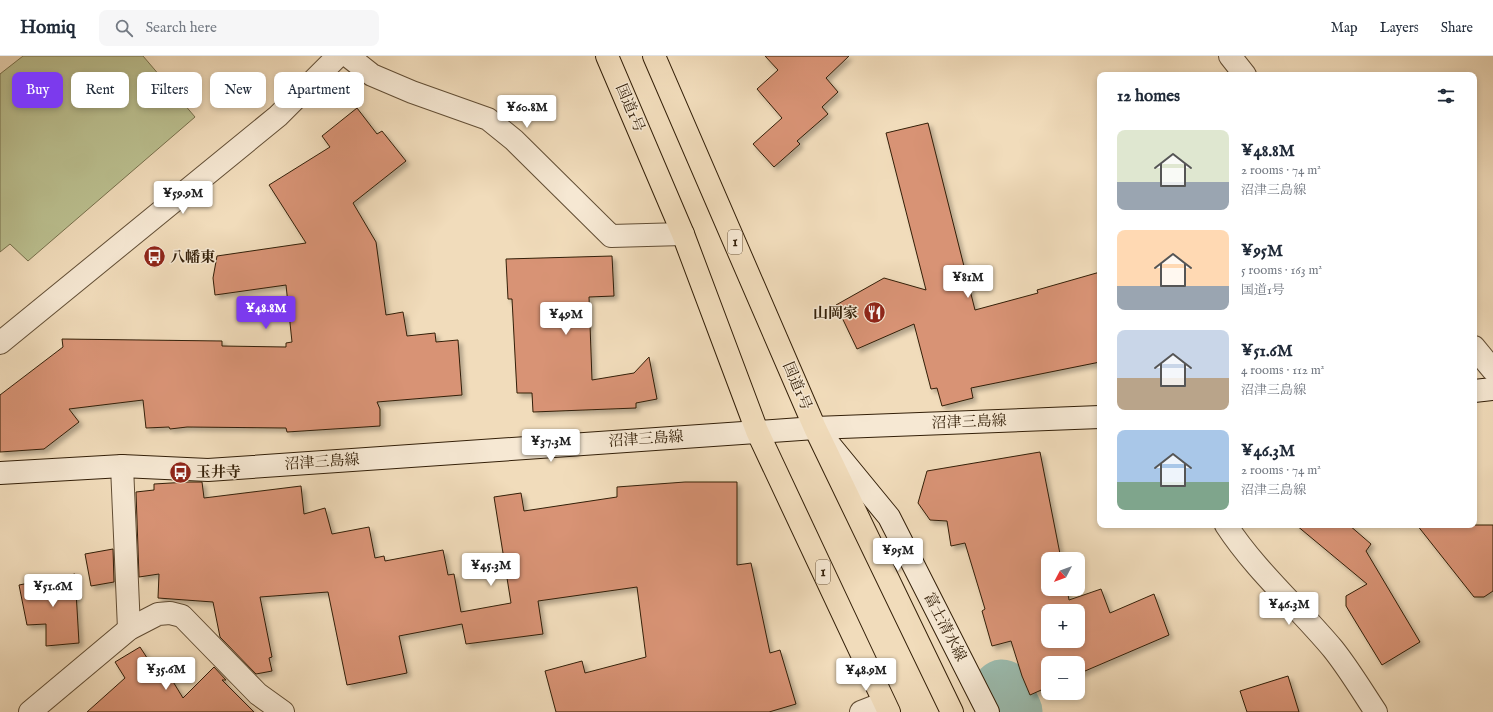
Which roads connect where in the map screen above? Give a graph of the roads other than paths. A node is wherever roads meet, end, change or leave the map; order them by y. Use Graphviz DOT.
graph roads {
  1 [pos="338,56"];
  2 [pos="348,56"];
  3 [pos="607,56"];
  4 [pos="654,56"];
  5 [pos="1230,56"];
  6 [pos="1243,72"];
  7 [pos="683,234"];
  8 [pos="0,343"];
  9 [pos="1477,351"];
  10 [pos="1493,370"];
  11 [pos="1493,389"];
  12 [pos="1477,391"];
  13 [pos="1097,417"];
  14 [pos="815,428"];
  15 [pos="757,431"];
  16 [pos="122,466"];
  17 [pos="0,474"];
  18 [pos="1228,528"];
  19 [pos="129,629"];
  20 [pos="886,707"];
  21 [pos="30,712"];
  22 [pos="283,712"];
  23 [pos="861,712"];
  24 [pos="952,712"];
  25 [pos="988,712"];
  26 [pos="1376,712"];
  1 -- 8 [label="street"];
  2 -- 7 [label="street"];
  3 -- 7 [label="highway, 国道1号 / 1"];
  4 -- 14 [label="highway, 国道1号 / 1"];
  5 -- 6 [label="street"];
  7 -- 15 [label="highway, 国道1号 / 1"];
  9 -- 10 [label="street"];
  11 -- 12 [label="street"];
  13 -- 14 [label="street, 沼津三島線"];
  14 -- 15 [label="street, 沼津三島線"];
  14 -- 24 [label="highway, 国道1号 / 1"];
  14 -- 25 [label="street, 富士清水線"];
  15 -- 16 [label="street, 沼津三島線"];
  15 -- 20 [label="highway, 国道1号 / 1"];
  16 -- 17 [label="street, 沼津三島線"];
  16 -- 19 [label="street"];
  18 -- 26 [label="street"];
  19 -- 21 [label="street"];
  19 -- 22 [label="street"];
  20 -- 23 [label="street"];
}
